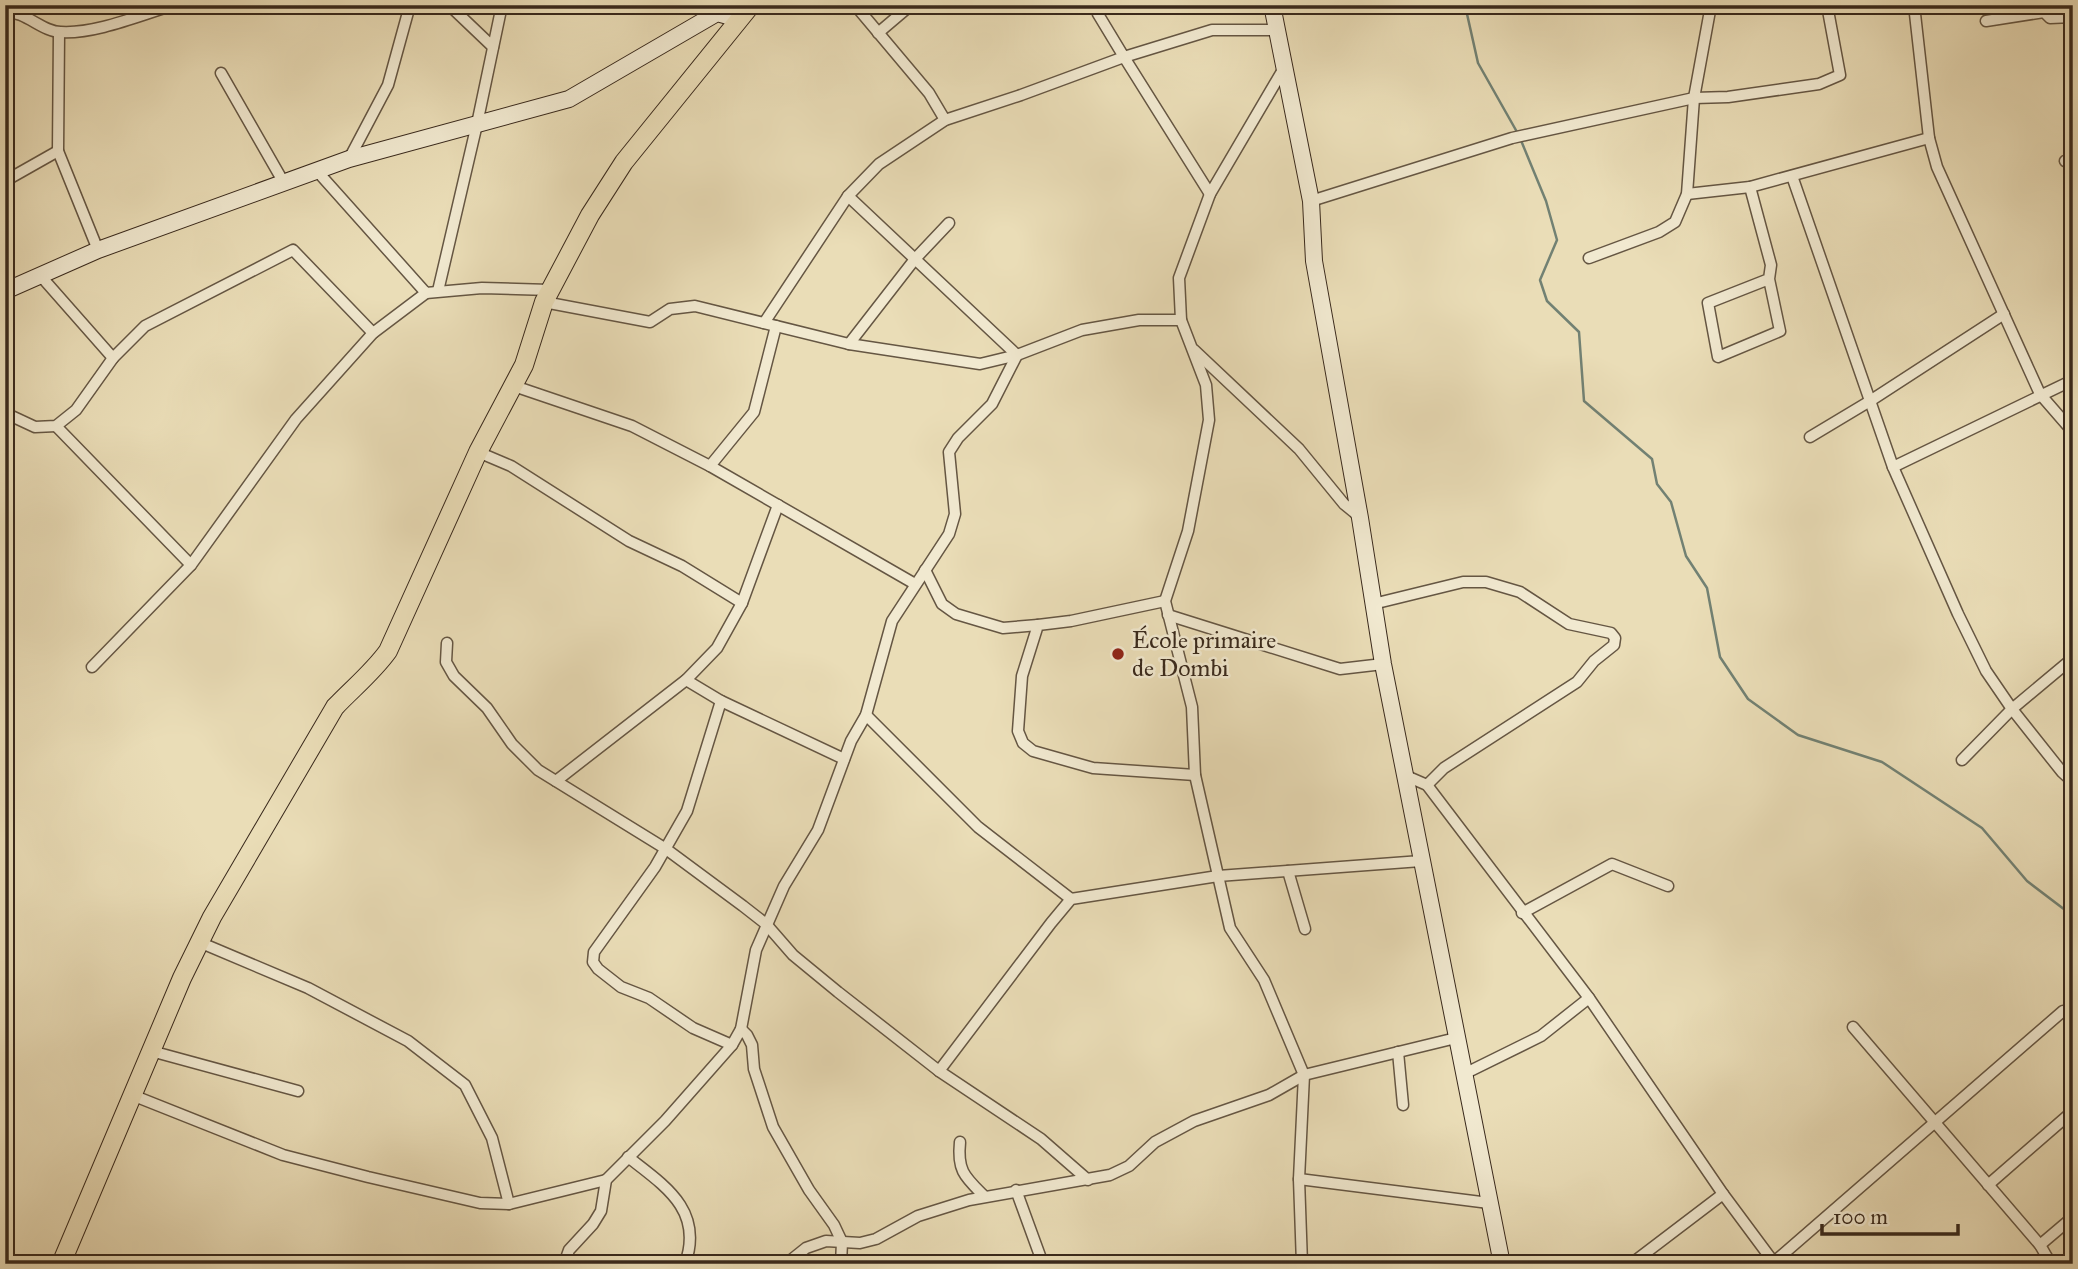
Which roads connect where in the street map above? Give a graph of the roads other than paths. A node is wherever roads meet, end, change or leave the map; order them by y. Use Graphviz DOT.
graph roads {
  1 [pos="174,5"];
  2 [pos="410,5"];
  3 [pos="449,5"];
  4 [pos="502,5"];
  5 [pos="751,5"];
  6 [pos="855,5"];
  7 [pos="911,5"];
  8 [pos="1096,5"];
  9 [pos="1272,5"];
  10 [pos="1711,5"];
  11 [pos="1827,5"];
  12 [pos="1914,5"];
  13 [pos="714,9"];
  14 [pos="5,12"];
  15 [pos="2073,17"];
  16 [pos="739,19"];
  17 [pos="1986,21"];
  18 [pos="1277,30"];
  19 [pos="59,33"];
  20 [pos="878,33"];
  21 [pos="493,47"];
  22 [pos="1124,57"];
  23 [pos="1284,68"];
  24 [pos="221,73"];
  25 [pos="1695,98"];
  26 [pos="945,120"];
  27 [pos="477,124"];
  28 [pos="1929,138"];
  29 [pos="58,151"];
  30 [pos="349,159"];
  31 [pos="317,171"];
  32 [pos="1792,176"];
  33 [pos="5,181"];
  34 [pos="284,183"];
  35 [pos="1750,187"];
  36 [pos="1210,194"];
  37 [pos="1687,194"];
  38 [pos="848,196"];
  39 [pos="1311,201"];
  40 [pos="949,223"];
  41 [pos="97,250"];
  42 [pos="1589,258"];
  43 [pos="915,259"];
  44 [pos="38,274"];
  45 [pos="1769,279"];
  46 [pos="5,291"];
  47 [pos="432,292"];
  48 [pos="547,296"];
  49 [pos="2004,314"];
  50 [pos="1181,320"];
  51 [pos="764,323"];
  52 [pos="776,326"];
  53 [pos="373,333"];
  54 [pos="849,344"];
  55 [pos="1192,348"];
  56 [pos="1017,355"];
  57 [pos="113,358"];
  58 [pos="2073,380"];
  59 [pos="514,386"];
  60 [pos="2040,394"];
  61 [pos="1870,401"];
  62 [pos="5,413"];
  63 [pos="56,426"];
  64 [pos="2073,432"];
  65 [pos="1810,437"];
  66 [pos="478,452"];
  67 [pos="709,466"];
  68 [pos="1893,467"];
  69 [pos="778,505"];
  70 [pos="1360,517"];
  71 [pos="191,565"];
  72 [pos="925,570"];
  73 [pos="915,584"];
  74 [pos="1165,601"];
  75 [pos="743,603"];
  76 [pos="1373,604"];
  77 [pos="1168,615"];
  78 [pos="1038,625"];
  79 [pos="447,643"];
  80 [pos="2073,659"];
  81 [pos="1382,664"];
  82 [pos="92,667"];
  83 [pos="686,680"];
  84 [pos="720,701"];
  85 [pos="2012,709"];
  86 [pos="866,715"];
  87 [pos="844,760"];
  88 [pos="1962,760"];
  89 [pos="1195,775"];
  90 [pos="1404,775"];
  91 [pos="556,781"];
  92 [pos="2073,782"];
  93 [pos="1427,785"];
  94 [pos="666,849"];
  95 [pos="1421,861"];
  96 [pos="1288,871"];
  97 [pos="1217,876"];
  98 [pos="1668,886"];
  99 [pos="1071,899"];
  100 [pos="1522,913"];
  101 [pos="766,924"];
  102 [pos="1305,929"];
  103 [pos="199,943"];
  104 [pos="1589,998"];
  105 [pos="2063,1011"];
  106 [pos="1853,1027"];
  107 [pos="741,1029"];
  108 [pos="1456,1038"];
  109 [pos="732,1045"];
  110 [pos="151,1051"];
  111 [pos="1398,1052"];
  112 [pos="939,1071"];
  113 [pos="1464,1074"];
  114 [pos="1304,1075"];
  115 [pos="299,1091"];
  116 [pos="132,1095"];
  117 [pos="1403,1105"];
  118 [pos="2073,1111"];
  119 [pos="1935,1123"];
  120 [pos="960,1142"];
  121 [pos="628,1157"];
  122 [pos="1299,1179"];
  123 [pos="606,1180"];
  124 [pos="1088,1180"];
  125 [pos="1988,1185"];
  126 [pos="1016,1190"];
  127 [pos="1723,1194"];
  128 [pos="984,1196"];
  129 [pos="1489,1203"];
  130 [pos="509,1204"];
  131 [pos="2073,1217"];
  132 [pos="842,1242"];
  133 [pos="2040,1245"];
  134 [pos="1774,1263"];
  135 [pos="61,1264"];
  136 [pos="564,1264"];
  137 [pos="685,1264"];
  138 [pos="786,1264"];
  139 [pos="841,1264"];
  140 [pos="1043,1264"];
  141 [pos="1302,1264"];
  142 [pos="1502,1264"];
  143 [pos="1631,1264"];
  144 [pos="2051,1264"];
  1 -- 19 [label="street"];
  2 -- 30 [label="street"];
  3 -- 21 [label="street"];
  4 -- 21 [label="street"];
  5 -- 16 [label="main road"];
  6 -- 20 [label="street"];
  7 -- 20 [label="street"];
  8 -- 22 [label="street"];
  9 -- 18 [label="street"];
  10 -- 25 [label="street"];
  11 -- 25 [label="street"];
  12 -- 28 [label="street"];
  13 -- 16 [label="street"];
  13 -- 27 [label="street"];
  14 -- 19 [label="street"];
  15 -- 17 [label="street"];
  16 -- 48 [label="main road"];
  18 -- 22 [label="street"];
  18 -- 23 [label="street"];
  19 -- 29 [label="street"];
  20 -- 26 [label="street"];
  21 -- 27 [label="street"];
  22 -- 26 [label="street"];
  22 -- 36 [label="street"];
  23 -- 36 [label="street"];
  23 -- 39 [label="street"];
  24 -- 34 [label="street"];
  25 -- 37 [label="street"];
  25 -- 39 [label="street"];
  26 -- 38 [label="street"];
  27 -- 30 [label="street"];
  27 -- 47 [label="street"];
  28 -- 32 [label="street"];
  28 -- 49 [label="street"];
  29 -- 33 [label="street"];
  29 -- 41 [label="street"];
  30 -- 31 [label="street"];
  31 -- 34 [label="street"];
  31 -- 47 [label="street"];
  32 -- 35 [label="street"];
  32 -- 61 [label="street"];
  34 -- 41 [label="street"];
  35 -- 37 [label="street"];
  35 -- 45 [label="street"];
  36 -- 50 [label="street"];
  37 -- 42 [label="street"];
  38 -- 43 [label="street"];
  38 -- 51 [label="street"];
  39 -- 70 [label="street"];
  40 -- 43 [label="street"];
  41 -- 44 [label="street"];
  43 -- 54 [label="street"];
  43 -- 56 [label="street"];
  44 -- 46 [label="street"];
  44 -- 57 [label="street"];
  45 -- 45 [label="street"];
  47 -- 48 [label="street"];
  47 -- 53 [label="street"];
  48 -- 51 [label="street"];
  48 -- 59 [label="main road"];
  49 -- 60 [label="street"];
  49 -- 61 [label="street"];
  50 -- 55 [label="street"];
  50 -- 56 [label="street"];
  51 -- 52 [label="street"];
  52 -- 54 [label="street"];
  52 -- 67 [label="street"];
  53 -- 57 [label="street"];
  53 -- 71 [label="street"];
  54 -- 56 [label="street"];
  55 -- 70 [label="street"];
  55 -- 74 [label="street"];
  56 -- 72 [label="street"];
  57 -- 63 [label="street"];
  58 -- 60 [label="street"];
  59 -- 66 [label="main road"];
  59 -- 67 [label="street"];
  60 -- 64 [label="street"];
  60 -- 68 [label="street"];
  61 -- 65 [label="street"];
  61 -- 68 [label="street"];
  62 -- 63 [label="street"];
  63 -- 71 [label="street"];
  66 -- 75 [label="street"];
  66 -- 103 [label="main road"];
  67 -- 69 [label="street"];
  68 -- 85 [label="street"];
  69 -- 73 [label="street"];
  69 -- 75 [label="street"];
  70 -- 76 [label="street"];
  71 -- 82 [label="street"];
  72 -- 73 [label="street"];
  72 -- 78 [label="street"];
  73 -- 86 [label="street"];
  74 -- 77 [label="street"];
  74 -- 78 [label="street"];
  75 -- 83 [label="street"];
  76 -- 81 [label="street"];
  76 -- 93 [label="street"];
  77 -- 81 [label="street"];
  77 -- 89 [label="street"];
  78 -- 89 [label="street"];
  79 -- 91 [label="street"];
  80 -- 85 [label="street"];
  81 -- 90 [label="street"];
  83 -- 84 [label="street"];
  83 -- 91 [label="street"];
  84 -- 87 [label="street"];
  84 -- 94 [label="street"];
  85 -- 88 [label="street"];
  85 -- 92 [label="street"];
  86 -- 87 [label="street"];
  86 -- 99 [label="street"];
  87 -- 101 [label="street"];
  89 -- 97 [label="street"];
  90 -- 93 [label="street"];
  90 -- 95 [label="street"];
  91 -- 94 [label="street"];
  93 -- 100 [label="street"];
  94 -- 101 [label="street"];
  94 -- 109 [label="street"];
  95 -- 96 [label="street"];
  95 -- 108 [label="street"];
  96 -- 97 [label="street"];
  96 -- 102 [label="street"];
  97 -- 99 [label="street"];
  97 -- 114 [label="street"];
  98 -- 100 [label="street"];
  99 -- 112 [label="street"];
  100 -- 104 [label="street"];
  101 -- 107 [label="street"];
  101 -- 112 [label="street"];
  103 -- 110 [label="main road"];
  103 -- 130 [label="street"];
  104 -- 113 [label="street"];
  104 -- 127 [label="street"];
  105 -- 119 [label="street"];
  106 -- 119 [label="street"];
  107 -- 109 [label="street"];
  107 -- 132 [label="street"];
  108 -- 111 [label="street"];
  108 -- 113 [label="street"];
  109 -- 121 [label="street"];
  110 -- 115 [label="street"];
  110 -- 116 [label="main road"];
  111 -- 114 [label="street"];
  111 -- 117 [label="street"];
  112 -- 124 [label="street"];
  113 -- 129 [label="street"];
  114 -- 122 [label="street"];
  114 -- 124 [label="street"];
  116 -- 130 [label="street"];
  116 -- 135 [label="main road"];
  118 -- 125 [label="street"];
  119 -- 125 [label="street"];
  119 -- 134 [label="street"];
  120 -- 128 [label="street"];
  121 -- 123 [label="street"];
  121 -- 137 [label="street"];
  122 -- 129 [label="street"];
  122 -- 141 [label="street"];
  123 -- 130 [label="street"];
  123 -- 136 [label="street"];
  124 -- 126 [label="street"];
  125 -- 133 [label="street"];
  126 -- 128 [label="street"];
  126 -- 140 [label="street"];
  127 -- 134 [label="street"];
  127 -- 143 [label="street"];
  128 -- 132 [label="street"];
  129 -- 142 [label="street"];
  131 -- 133 [label="street"];
  132 -- 138 [label="street"];
  132 -- 139 [label="street"];
  133 -- 144 [label="street"];
}
